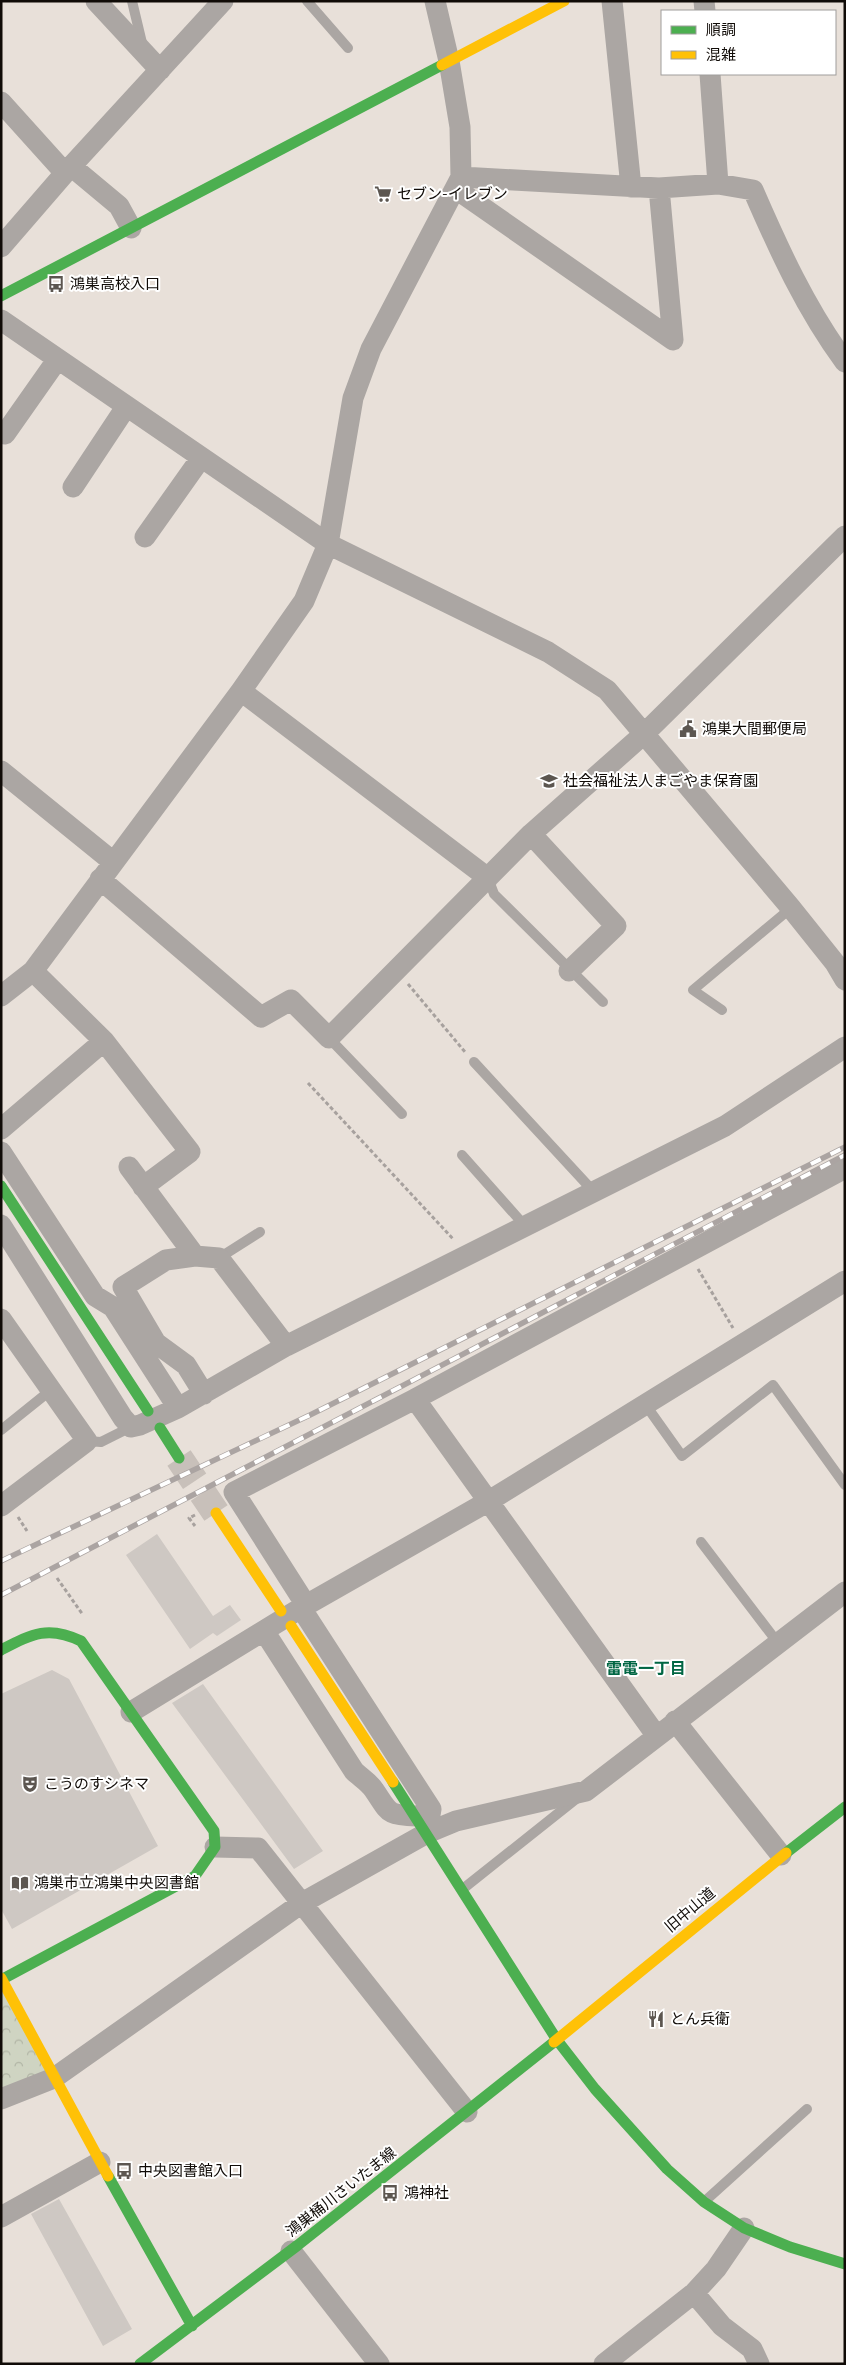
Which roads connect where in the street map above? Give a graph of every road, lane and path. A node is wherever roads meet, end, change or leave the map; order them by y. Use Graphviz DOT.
graph roads {
  1 [pos="96,1"];
  2 [pos="132,1"];
  3 [pos="223,1"];
  4 [pos="307,1"];
  5 [pos="435,1"];
  6 [pos="564,1"];
  7 [pos="612,1"];
  8 [pos="348,48"];
  9 [pos="144,52"];
  10 [pos="449,61"];
  11 [pos="160,70"];
  12 [pos="710,75"];
  13 [pos="1,102"];
  14 [pos="68,169"];
  15 [pos="459,183"];
  16 [pos="718,184"];
  17 [pos="631,187"];
  18 [pos="659,188"];
  19 [pos="131,228"];
  20 [pos="1,247"];
  21 [pos="1,296"];
  22 [pos="1,320"];
  23 [pos="58,360"];
  24 [pos="845,362"];
  25 [pos="126,407"];
  26 [pos="5,434"];
  27 [pos="201,458"];
  28 [pos="73,487"];
  29 [pos="845,536"];
  30 [pos="145,537"];
  31 [pos="328,544"];
  32 [pos="241,691"];
  33 [pos="645,733"];
  34 [pos="1,771"];
  35 [pos="531,834"];
  36 [pos="106,870"];
  37 [pos="488,878"];
  38 [pos="791,908"];
  39 [pos="33,970"];
  40 [pos="396,971"];
  41 [pos="569,971"];
  42 [pos="845,980"];
  43 [pos="1,996"];
  44 [pos="603,1002"];
  45 [pos="722,1010"];
  46 [pos="329,1038"];
  47 [pos="104,1041"];
  48 [pos="845,1047"];
  49 [pos="474,1062"];
  50 [pos="308,1083"];
  51 [pos="402,1114"];
  52 [pos="1,1129"];
  53 [pos="1,1152"];
  54 [pos="462,1155"];
  55 [pos="129,1167"];
  56 [pos="845,1168"];
  57 [pos="1,1186"];
  58 [pos="144,1187"];
  59 [pos="594,1192"];
  60 [pos="1,1225"];
  61 [pos="525,1226"];
  62 [pos="260,1232"];
  63 [pos="688,1252"];
  64 [pos="468,1255"];
  65 [pos="195,1256"];
  66 [pos="219,1258"];
  67 [pos="845,1281"];
  68 [pos="1,1319"];
  69 [pos="743,1344"];
  70 [pos="286,1346"];
  71 [pos="52,1390"];
  72 [pos="204,1394"];
  73 [pos="415,1399"];
  74 [pos="645,1404"];
  75 [pos="178,1408"];
  76 [pos="148,1411"];
  77 [pos="131,1427"];
  78 [pos="160,1428"];
  79 [pos="1,1430"];
  80 [pos="87,1441"];
  81 [pos="179,1458"];
  82 [pos="845,1484"];
  83 [pos="489,1501"];
  84 [pos="1,1506"];
  85 [pos="216,1513"];
  86 [pos="701,1542"];
  87 [pos="845,1592"];
  88 [pos="295,1613"];
  89 [pos="264,1631"];
  90 [pos="778,1643"];
  91 [pos="1,1650"];
  92 [pos="131,1712"];
  93 [pos="675,1721"];
  94 [pos="656,1735"];
  95 [pos="586,1790"];
  96 [pos="845,1807"];
  97 [pos="422,1824"];
  98 [pos="215,1847"];
  99 [pos="781,1855"];
  100 [pos="462,1890"];
  101 [pos="302,1903"];
  102 [pos="2,1979"];
  103 [pos="557,2040"];
  104 [pos="54,2078"];
  105 [pos="1,2099"];
  106 [pos="807,2110"];
  107 [pos="467,2112"];
  108 [pos="100,2162"];
  109 [pos="704,2202"];
  110 [pos="1,2217"];
  111 [pos="744,2228"];
  112 [pos="291,2250"];
  113 [pos="845,2264"];
  114 [pos="694,2293"];
  115 [pos="192,2326"];
  116 [pos="140,2364"];
  117 [pos="379,2364"];
  118 [pos="604,2364"];
  119 [pos="759,2364"];
  1 -- 9 [label="street"];
  2 -- 9 [label="lane"];
  3 -- 11 [label="street"];
  4 -- 8 [label="lane"];
  5 -- 10 [label="street"];
  6 -- 10 [label="street"];
  7 -- 17 [label="street"];
  9 -- 11 [label="street"];
  10 -- 15 [label="street"];
  10 -- 19 [label="street"];
  11 -- 14 [label="street"];
  12 -- 16 [label="street"];
  13 -- 14 [label="street"];
  14 -- 19 [label="street"];
  14 -- 20 [label="street"];
  15 -- 17 [label="street"];
  15 -- 18 [label="street"];
  15 -- 31 [label="street"];
  16 -- 18 [label="street"];
  16 -- 24 [label="street"];
  17 -- 18 [label="street"];
  19 -- 21 [label="street"];
  22 -- 23 [label="street"];
  23 -- 25 [label="street"];
  23 -- 26 [label="street"];
  25 -- 27 [label="street"];
  25 -- 28 [label="street"];
  27 -- 30 [label="street"];
  27 -- 31 [label="street"];
  29 -- 33 [label="street"];
  31 -- 32 [label="street"];
  31 -- 33 [label="street"];
  32 -- 36 [label="street"];
  32 -- 37 [label="street"];
  33 -- 35 [label="street"];
  33 -- 38 [label="street"];
  34 -- 36 [label="street"];
  35 -- 37 [label="street"];
  35 -- 41 [label="street"];
  36 -- 39 [label="street"];
  36 -- 46 [label="street"];
  37 -- 40 [label="street"];
  37 -- 41 [label="lane"];
  38 -- 42 [label="street"];
  38 -- 45 [label="lane"];
  39 -- 43 [label="street"];
  39 -- 47 [label="street"];
  40 -- 46 [label="street"];
  40 -- 49 [label="path"];
  41 -- 44 [label="lane"];
  46 -- 51 [label="lane"];
  47 -- 52 [label="street"];
  47 -- 58 [label="street"];
  48 -- 59 [label="street"];
  49 -- 59 [label="lane"];
  50 -- 64 [label="path"];
  53 -- 75 [label="street"];
  54 -- 61 [label="lane"];
  55 -- 58 [label="street"];
  56 -- 63 [label="street"];
  57 -- 76 [label="street"];
  58 -- 65 [label="street"];
  59 -- 61 [label="street"];
  60 -- 77 [label="street"];
  61 -- 64 [label="street"];
  62 -- 66 [label="lane"];
  63 -- 69 [label="path"];
  63 -- 73 [label="street"];
  64 -- 70 [label="street"];
  65 -- 66 [label="street"];
  65 -- 72 [label="street"];
  66 -- 70 [label="street"];
  67 -- 69 [label="street"];
  68 -- 71 [label="street"];
  69 -- 74 [label="street"];
  70 -- 72 [label="street"];
  71 -- 79 [label="lane"];
  71 -- 80 [label="street"];
  72 -- 75 [label="street"];
  73 -- 83 [label="street"];
  73 -- 88 [label="street"];
  74 -- 82 [label="lane"];
  74 -- 83 [label="street"];
  75 -- 77 [label="street"];
  77 -- 80 [label="lane"];
  78 -- 81 [label="street"];
  80 -- 84 [label="street"];
  83 -- 88 [label="street"];
  83 -- 94 [label="street"];
  85 -- 88 [label="street"];
  86 -- 90 [label="lane"];
  87 -- 90 [label="street"];
  88 -- 89 [label="street"];
  88 -- 97 [label="street"];
  89 -- 92 [label="street"];
  89 -- 97 [label="street"];
  90 -- 93 [label="street"];
  91 -- 92 [label="street"];
  92 -- 98 [label="street"];
  93 -- 94 [label="street"];
  93 -- 99 [label="street"];
  94 -- 95 [label="street"];
  95 -- 97 [label="street"];
  95 -- 100 [label="lane"];
  96 -- 99 [label="street, 旧中山道"];
  97 -- 100 [label="street"];
  97 -- 101 [label="street"];
  98 -- 101 [label="street"];
  98 -- 102 [label="street"];
  99 -- 103 [label="street, 旧中山道"];
  100 -- 103 [label="street"];
  101 -- 104 [label="street"];
  101 -- 107 [label="street"];
  102 -- 104 [label="street"];
  103 -- 107 [label="street, 鴻巣桶川さいたま線"];
  103 -- 109 [label="street"];
  104 -- 105 [label="street"];
  104 -- 108 [label="street"];
  106 -- 109 [label="lane"];
  107 -- 112 [label="street, 鴻巣桶川さいたま線"];
  108 -- 110 [label="street"];
  108 -- 115 [label="street"];
  109 -- 111 [label="street"];
  111 -- 113 [label="street"];
  111 -- 114 [label="street"];
  112 -- 115 [label="street, 鴻巣桶川さいたま線"];
  112 -- 117 [label="street"];
  114 -- 118 [label="street"];
  114 -- 119 [label="street"];
  115 -- 116 [label="street, 鴻巣桶川さいたま線"];
}
